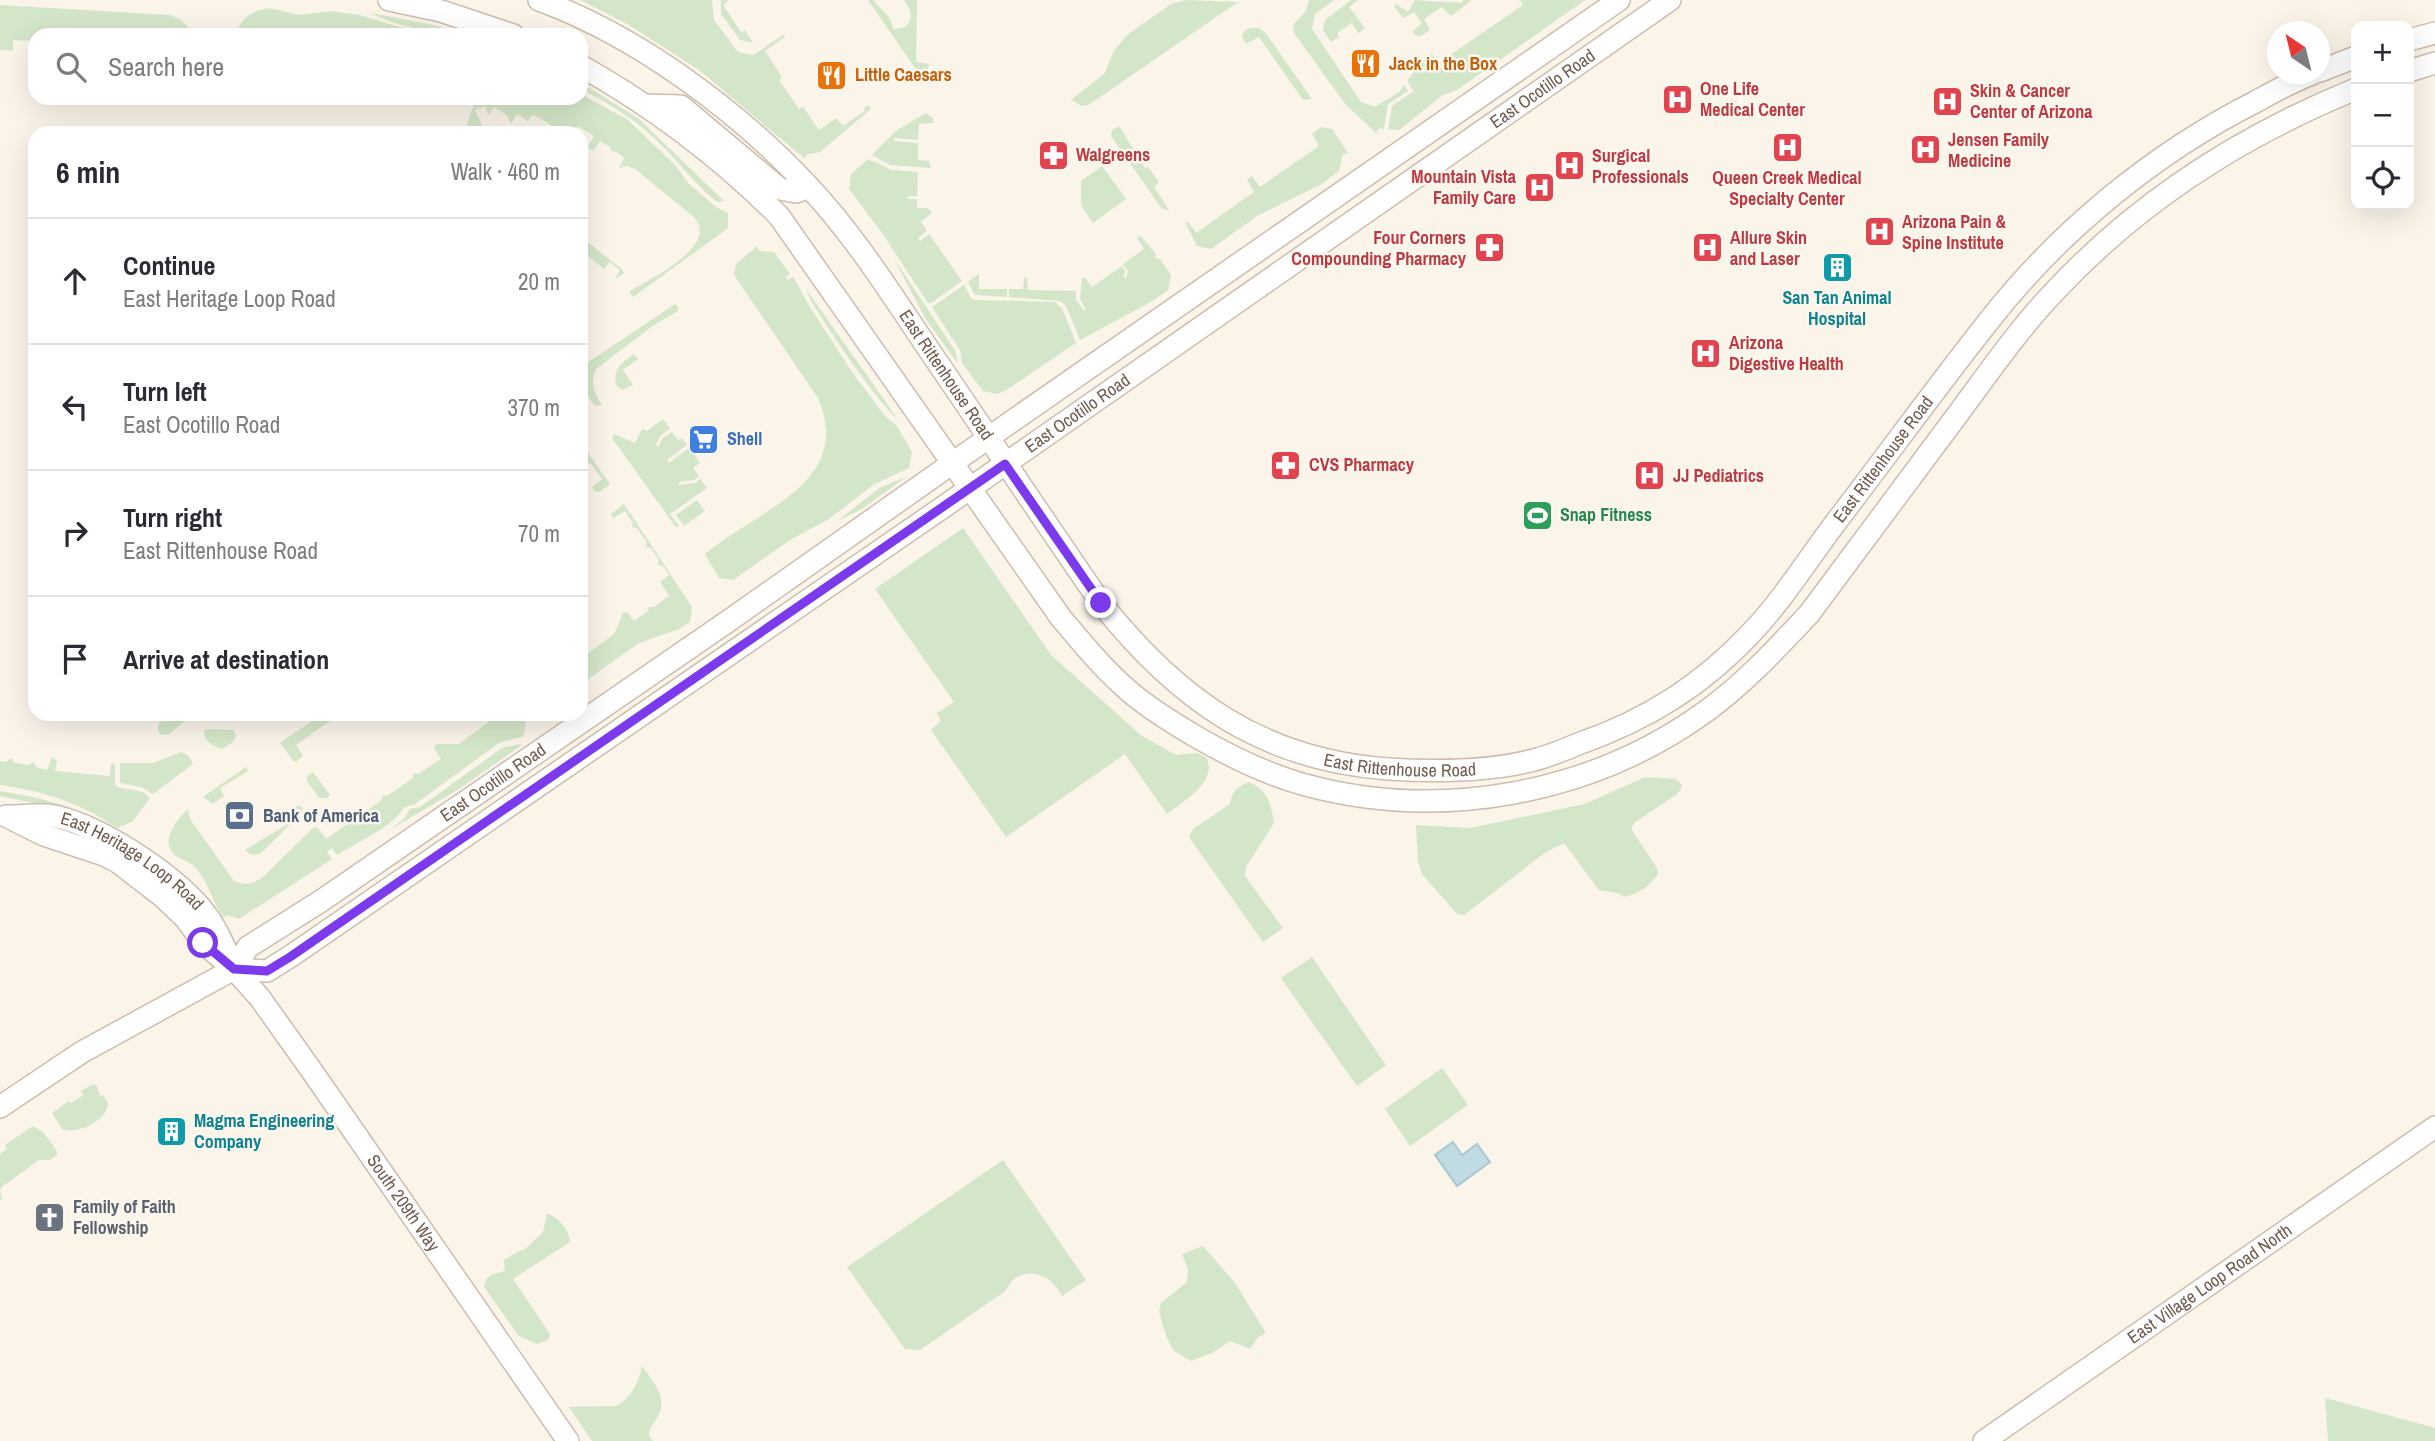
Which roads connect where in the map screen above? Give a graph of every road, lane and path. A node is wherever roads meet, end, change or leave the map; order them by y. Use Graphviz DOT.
graph roads {
  1 [pos="389,0"];
  2 [pos="539,0"];
  3 [pos="1619,0"];
  4 [pos="1670,0"];
  5 [pos="492,28"];
  6 [pos="2435,33"];
  7 [pos="2414,39"];
  8 [pos="2351,59"];
  9 [pos="2435,63"];
  10 [pos="2330,67"];
  11 [pos="2414,69"];
  12 [pos="588,70"];
  13 [pos="2292,84"];
  14 [pos="2351,91"];
  15 [pos="645,105"];
  16 [pos="809,187"];
  17 [pos="1251,256"];
  18 [pos="1252,290"];
  19 [pos="989,437"];
  20 [pos="954,463"];
  21 [pos="1005,464"];
  22 [pos="971,488"];
  23 [pos="588,716"];
  24 [pos="581,721"];
  25 [pos="561,735"];
  26 [pos="548,778"];
  27 [pos="3,816"];
  28 [pos="234,969"];
  29 [pos="0,1107"];
  30 [pos="2435,1127"];
  31 [pos="568,1441"];
  32 [pos="1984,1441"];
  1 -- 5 [label="main road"];
  2 -- 16 [label="main road, East Rittenhouse Road"];
  3 -- 17 [label="main road, East Ocotillo Road"];
  4 -- 18 [label="main road, East Ocotillo Road"];
  6 -- 7 [label="main road"];
  8 -- 10 [label="main road"];
  9 -- 11 [label="main road"];
  12 -- 15 [label="main road, East Rittenhouse Road"];
  13 -- 21 [label="main road, East Rittenhouse Road"];
  14 -- 22 [label="main road, East Rittenhouse Road"];
  15 -- 16 [label="main road"];
  15 -- 20 [label="main road, East Rittenhouse Road"];
  16 -- 19 [label="main road, East Rittenhouse Road"];
  17 -- 18 [label="main road"];
  17 -- 19 [label="main road, East Ocotillo Road"];
  18 -- 21 [label="main road, East Ocotillo Road"];
  19 -- 20 [label="main road, East Ocotillo Road"];
  19 -- 21 [label="main road, East Rittenhouse Road"];
  20 -- 22 [label="main road, East Rittenhouse Road"];
  20 -- 23 [label="main road, East Ocotillo Road"];
  21 -- 22 [label="main road, East Ocotillo Road"];
  22 -- 26 [label="main road, East Ocotillo Road"];
  24 -- 25 [label="main road, East Ocotillo Road"];
  25 -- 26 [label="main road"];
  25 -- 28 [label="main road, East Ocotillo Road"];
  26 -- 28 [label="main road, East Ocotillo Road"];
  27 -- 28 [label="main road, East Heritage Loop Road"];
  28 -- 29 [label="main road, East Ocotillo Road"];
  28 -- 31 [label="main road, South 209th Way"];
  30 -- 32 [label="main road, East Village Loop Road North"];
}
